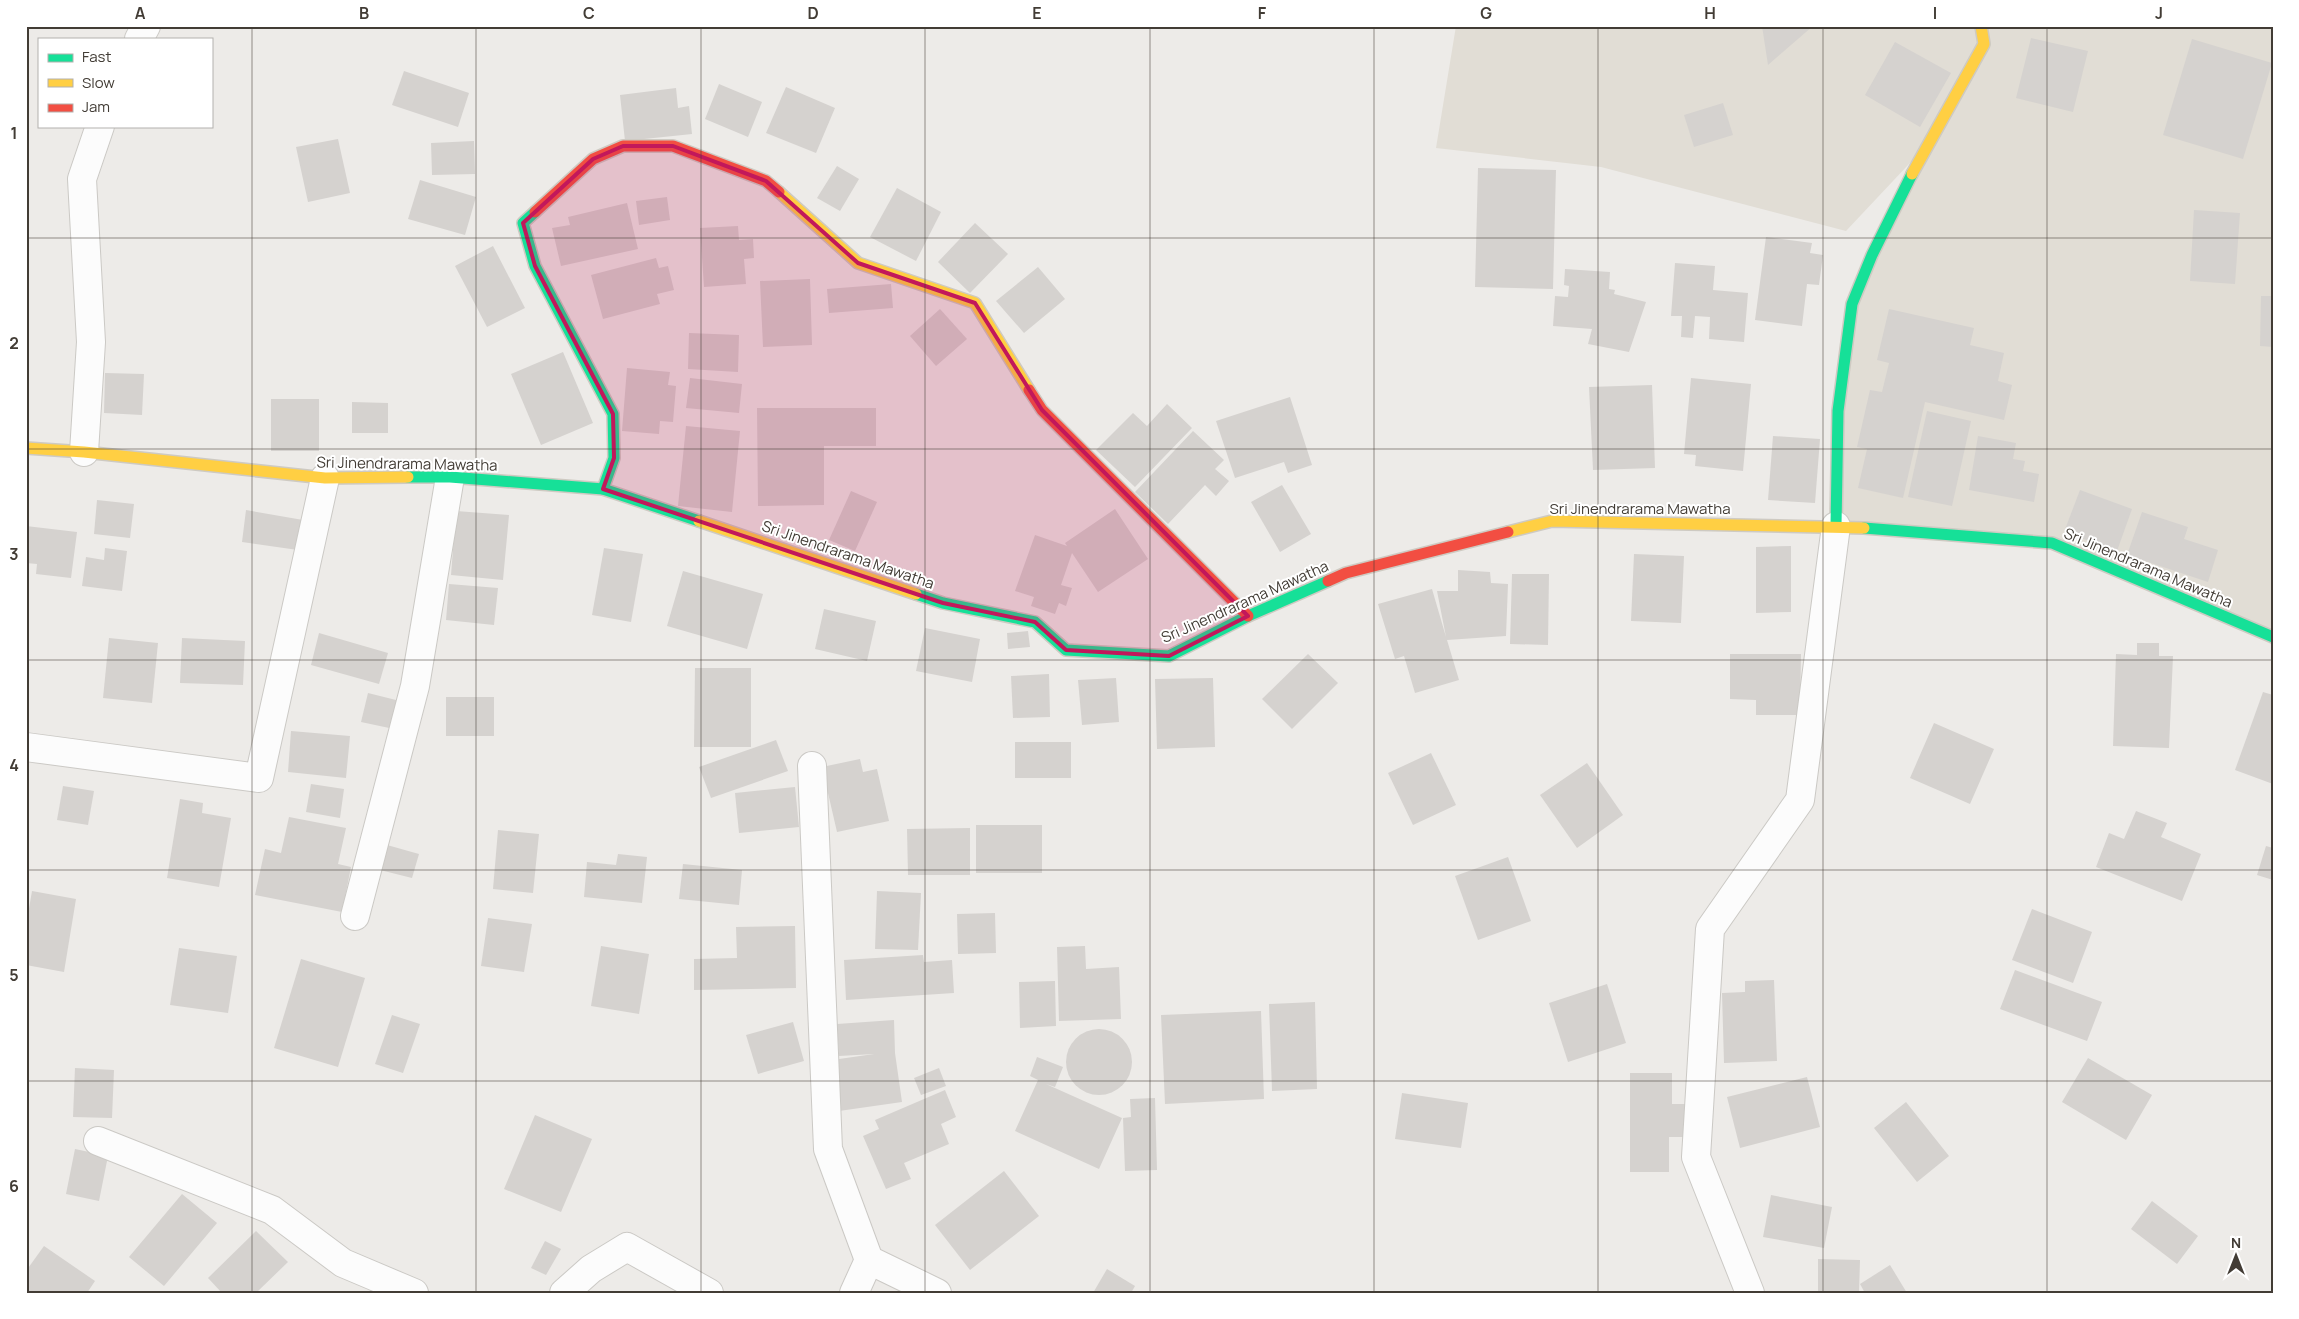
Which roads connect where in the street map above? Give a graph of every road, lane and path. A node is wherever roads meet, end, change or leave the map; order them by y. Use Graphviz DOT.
graph roads {
  1 [pos="146,26"];
  2 [pos="1981,26"];
  3 [pos="140,38"];
  4 [pos="99,128"];
  5 [pos="26,448"];
  6 [pos="84,452"];
  7 [pos="450,476"];
  8 [pos="325,478"];
  9 [pos="603,489"];
  10 [pos="1836,526"];
  11 [pos="1248,616"];
  12 [pos="2273,637"];
  13 [pos="26,747"];
  14 [pos="812,766"];
  15 [pos="355,916"];
  16 [pos="98,1141"];
  17 [pos="869,1260"];
  18 [pos="414,1293"];
  19 [pos="564,1293"];
  20 [pos="709,1293"];
  21 [pos="854,1293"];
  22 [pos="937,1293"];
  23 [pos="1750,1293"];
  1 -- 3 [label="street"];
  2 -- 10 [label="main road"];
  4 -- 6 [label="street"];
  5 -- 6 [label="main road, Sri Jinendrarama Mawatha"];
  6 -- 8 [label="main road, Sri Jinendrarama Mawatha"];
  7 -- 8 [label="main road, Sri Jinendrarama Mawatha"];
  7 -- 9 [label="main road, Sri Jinendrarama Mawatha"];
  7 -- 15 [label="street"];
  8 -- 13 [label="street"];
  9 -- 11 [label="main road, Sri Jinendrarama Mawatha"];
  9 -- 11 [label="main road"];
  10 -- 11 [label="main road, Sri Jinendrarama Mawatha"];
  10 -- 12 [label="main road, Sri Jinendrarama Mawatha"];
  10 -- 23 [label="street"];
  14 -- 17 [label="street"];
  16 -- 18 [label="street"];
  17 -- 21 [label="street"];
  17 -- 22 [label="street"];
  19 -- 20 [label="street"];
}
